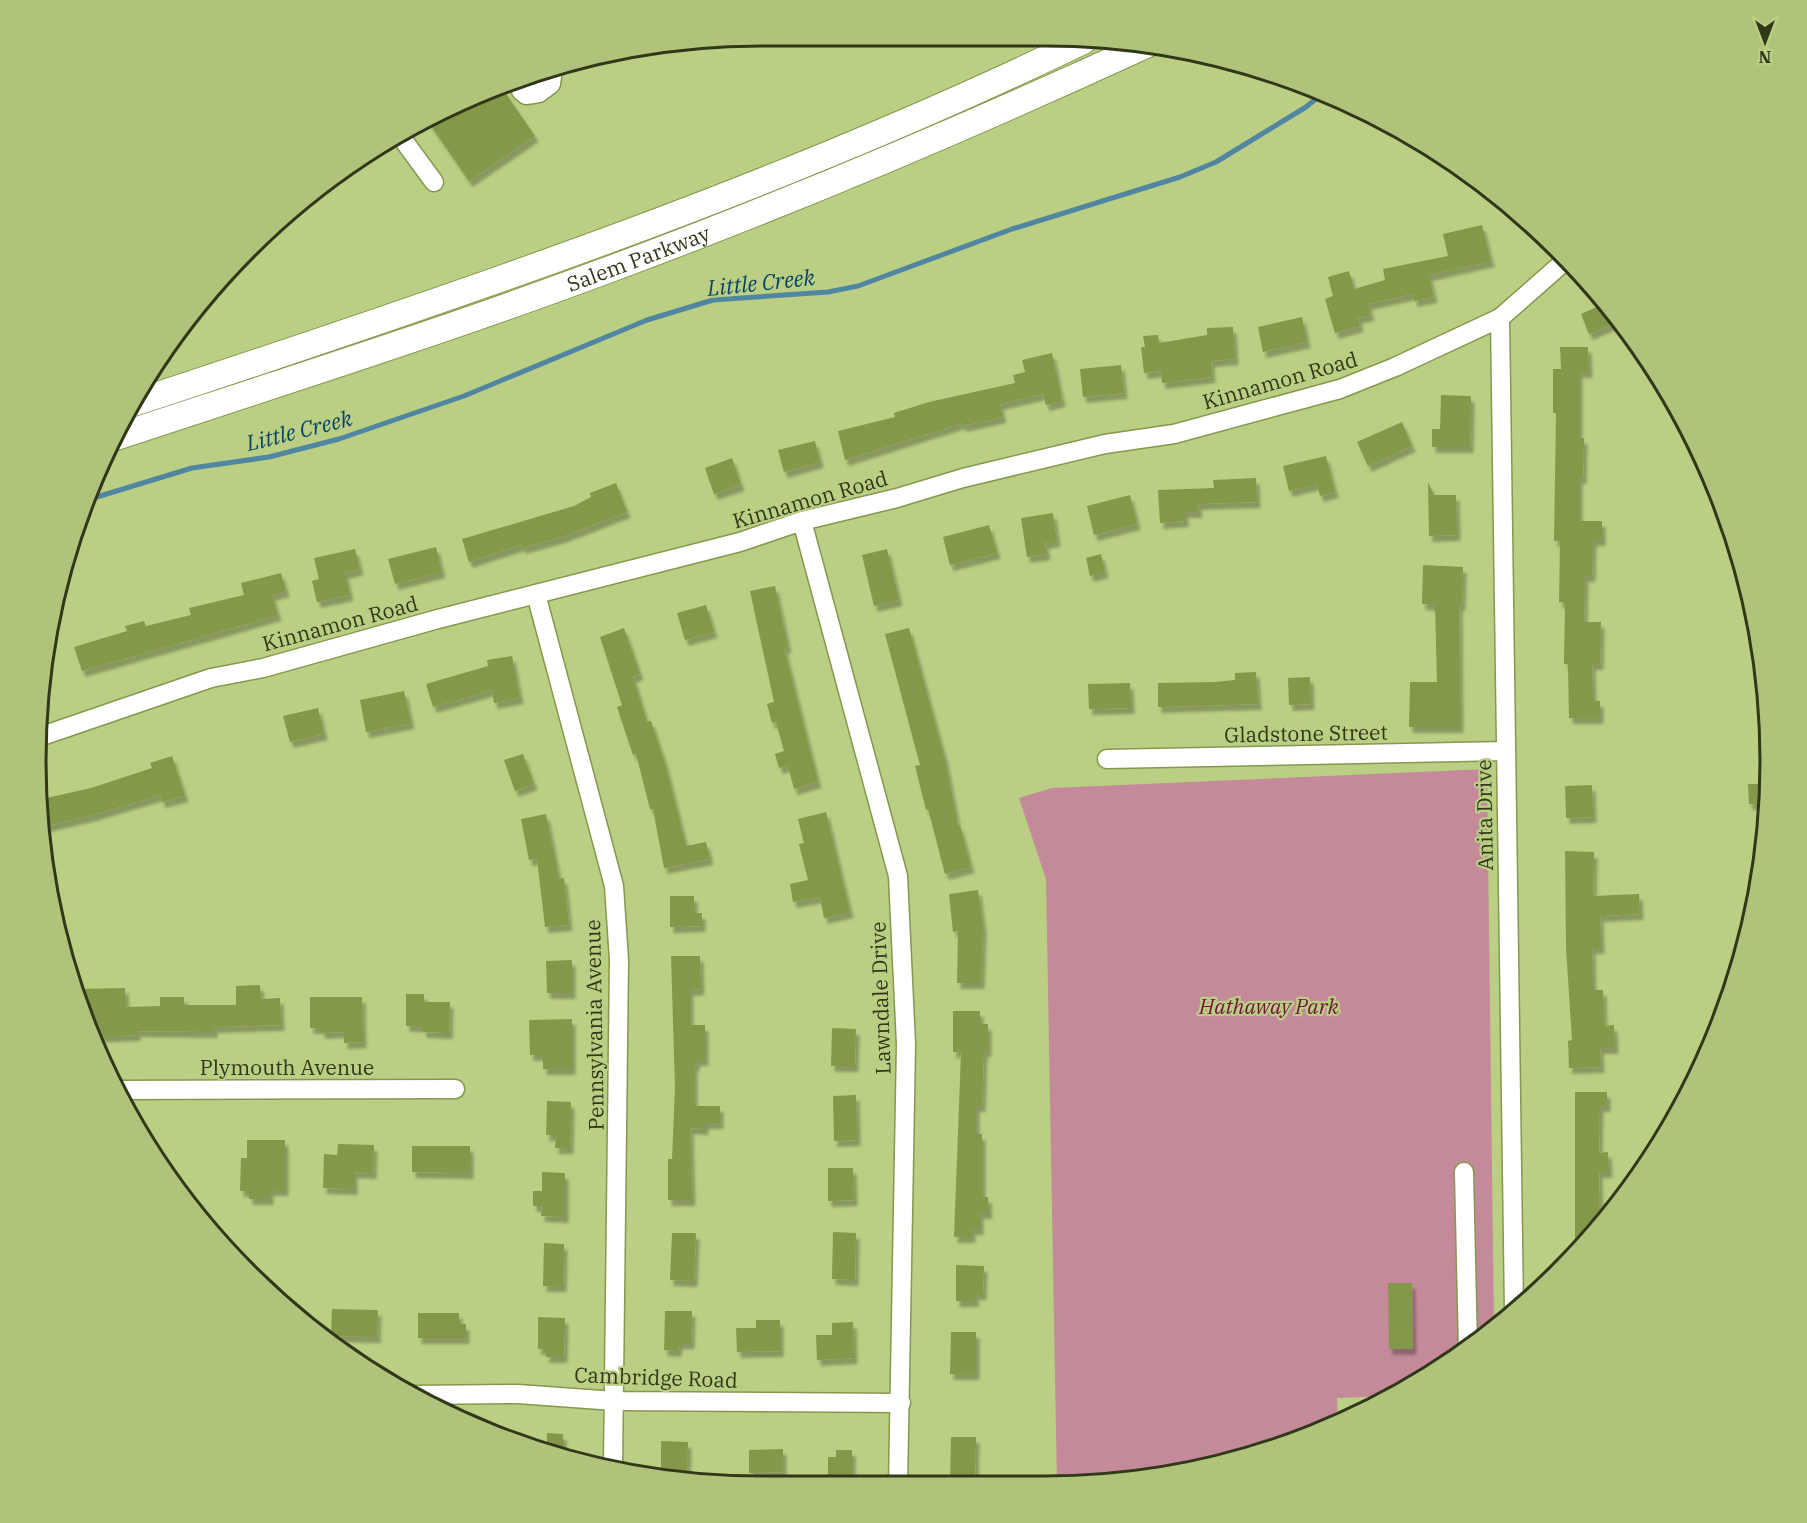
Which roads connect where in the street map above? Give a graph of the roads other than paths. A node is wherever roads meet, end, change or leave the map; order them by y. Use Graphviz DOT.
graph roads {
  1 [pos="1070,47"];
  2 [pos="1130,52"];
  3 [pos="552,78"];
  4 [pos="521,91"];
  5 [pos="404,142"];
  6 [pos="434,182"];
  7 [pos="1560,265"];
  8 [pos="1500,318"];
  9 [pos="145,399"];
  10 [pos="126,434"];
  11 [pos="802,521"];
  12 [pos="537,594"];
  13 [pos="47,734"];
  14 [pos="1506,751"];
  15 [pos="1107,759"];
  16 [pos="455,1089"];
  17 [pos="126,1090"];
  18 [pos="1464,1172"];
  19 [pos="1514,1302"];
  20 [pos="1468,1338"];
  21 [pos="430,1395"];
  22 [pos="615,1401"];
  23 [pos="901,1403"];
  24 [pos="613,1461"];
  25 [pos="898,1477"];
  1 -- 9 [label="highway, Salem Parkway"];
  2 -- 10 [label="highway, Salem Parkway"];
  3 -- 4 [label="street"];
  5 -- 6 [label="street"];
  7 -- 8 [label="street, Kinnamon Road"];
  8 -- 11 [label="street, Kinnamon Road"];
  8 -- 14 [label="street, Anita Drive"];
  11 -- 12 [label="street, Kinnamon Road"];
  11 -- 23 [label="street, Lawndale Drive"];
  12 -- 13 [label="street, Kinnamon Road"];
  12 -- 22 [label="street, Pennsylvania Avenue"];
  14 -- 15 [label="street, Gladstone Street"];
  14 -- 19 [label="street, Anita Drive"];
  16 -- 17 [label="street, Plymouth Avenue"];
  18 -- 20 [label="street"];
  21 -- 22 [label="street, Cambridge Road"];
  22 -- 23 [label="street, Cambridge Road"];
  22 -- 24 [label="street, Pennsylvania Avenue"];
  23 -- 25 [label="street, Lawndale Drive"];
}
